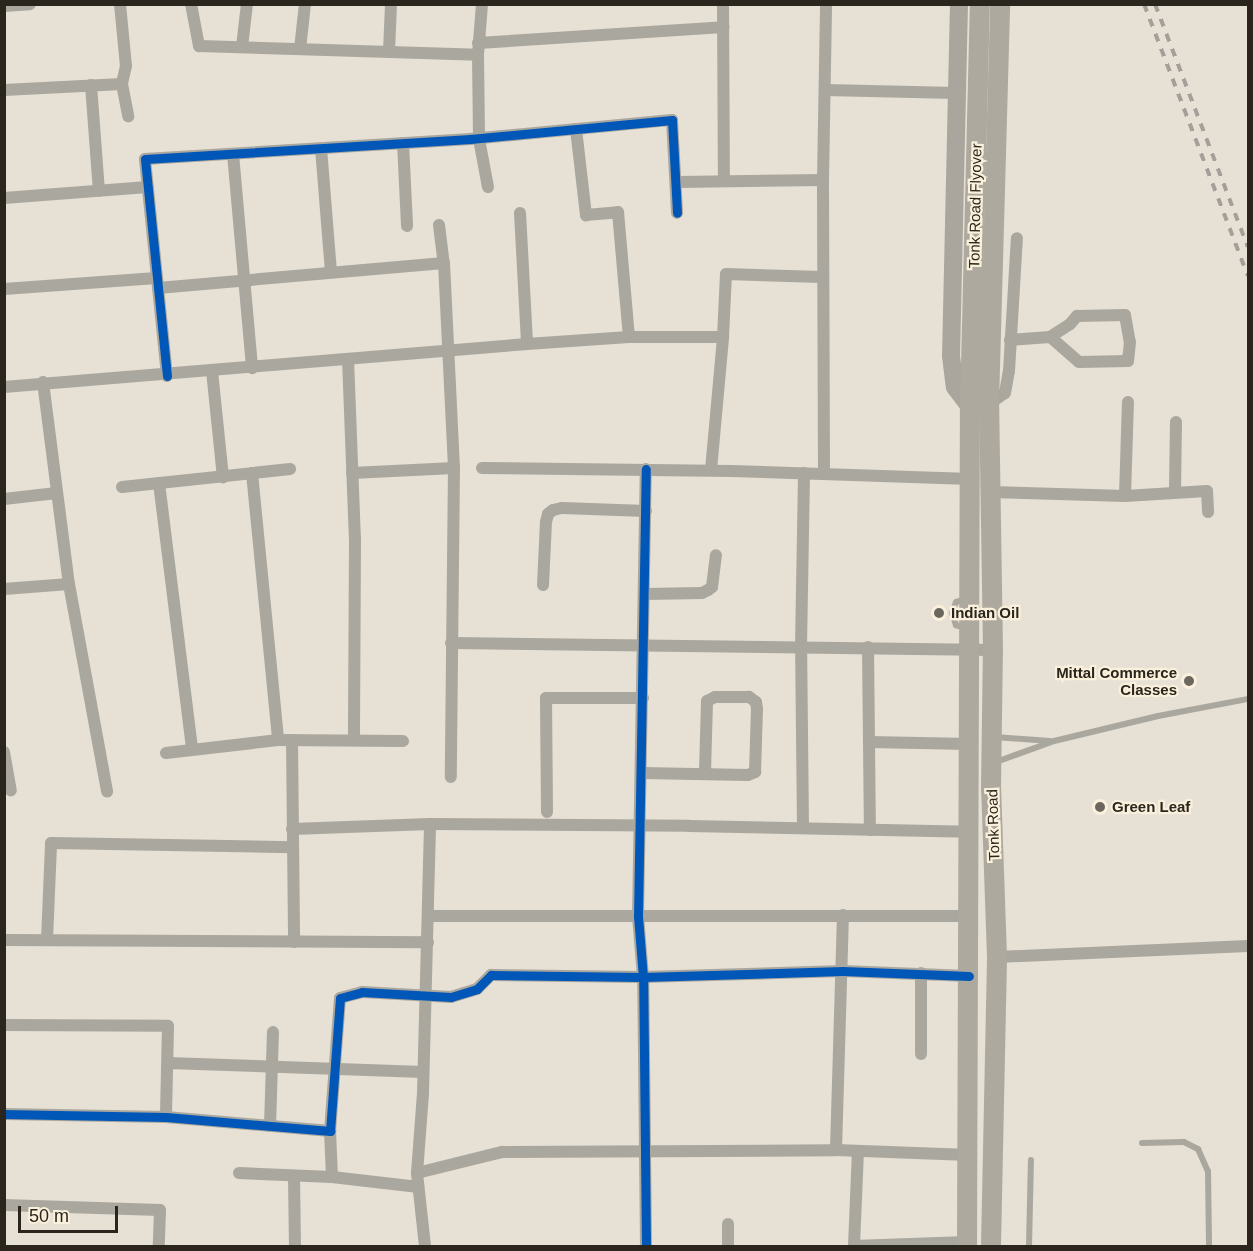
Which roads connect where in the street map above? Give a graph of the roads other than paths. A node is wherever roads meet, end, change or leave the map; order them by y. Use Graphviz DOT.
graph roads {
  1 [pos="30,4"];
  2 [pos="120,4"];
  3 [pos="191,4"];
  4 [pos="247,4"];
  5 [pos="305,4"];
  6 [pos="391,4"];
  7 [pos="482,4"];
  8 [pos="723,4"];
  9 [pos="826,4"];
  10 [pos="959,4"];
  11 [pos="980,4"];
  12 [pos="1000,4"];
  13 [pos="4,6"];
  14 [pos="723,27"];
  15 [pos="242,47"];
  16 [pos="300,49"];
  17 [pos="478,49"];
  18 [pos="389,52"];
  19 [pos="122,84"];
  20 [pos="91,86"];
  21 [pos="4,90"];
  22 [pos="825,90"];
  23 [pos="957,93"];
  24 [pos="128,116"];
  25 [pos="576,129"];
  26 [pos="479,139"];
  27 [pos="403,143"];
  28 [pos="321,148"];
  29 [pos="233,154"];
  30 [pos="724,180"];
  31 [pos="823,180"];
  32 [pos="678,182"];
  33 [pos="148,187"];
  34 [pos="488,187"];
  35 [pos="99,190"];
  36 [pos="4,198"];
  37 [pos="520,213"];
  38 [pos="677,213"];
  39 [pos="439,225"];
  40 [pos="407,226"];
  41 [pos="1017,238"];
  42 [pos="444,263"];
  43 [pos="331,271"];
  44 [pos="823,277"];
  45 [pos="244,279"];
  46 [pos="157,283"];
  47 [pos="4,289"];
  48 [pos="629,337"];
  49 [pos="723,337"];
  50 [pos="1050,337"];
  51 [pos="1011,339"];
  52 [pos="527,344"];
  53 [pos="448,350"];
  54 [pos="348,359"];
  55 [pos="252,368"];
  56 [pos="212,371"];
  57 [pos="166,376"];
  58 [pos="981,376"];
  59 [pos="43,382"];
  60 [pos="4,387"];
  61 [pos="1128,402"];
  62 [pos="980,406"];
  63 [pos="1176,422"];
  64 [pos="454,468"];
  65 [pos="482,468"];
  66 [pos="290,469"];
  67 [pos="646,470"];
  68 [pos="711,470"];
  69 [pos="252,473"];
  70 [pos="352,473"];
  71 [pos="804,473"];
  72 [pos="824,474"];
  73 [pos="223,477"];
  74 [pos="971,479"];
  75 [pos="159,483"];
  76 [pos="122,487"];
  77 [pos="989,492"];
  78 [pos="1175,492"];
  79 [pos="57,493"];
  80 [pos="1125,496"];
  81 [pos="4,499"];
  82 [pos="646,511"];
  83 [pos="1208,512"];
  84 [pos="716,555"];
  85 [pos="69,584"];
  86 [pos="543,585"];
  87 [pos="4,589"];
  88 [pos="645,594"];
  89 [pos="971,639"];
  90 [pos="451,643"];
  91 [pos="644,647"];
  92 [pos="801,647"];
  93 [pos="868,647"];
  94 [pos="993,650"];
  95 [pos="643,698"];
  96 [pos="1248,699"];
  97 [pos="993,737"];
  98 [pos="278,740"];
  99 [pos="292,740"];
  100 [pos="354,740"];
  101 [pos="403,741"];
  102 [pos="1054,741"];
  103 [pos="869,742"];
  104 [pos="969,744"];
  105 [pos="192,749"];
  106 [pos="4,752"];
  107 [pos="166,753"];
  108 [pos="992,763"];
  109 [pos="642,773"];
  110 [pos="705,774"];
  111 [pos="451,777"];
  112 [pos="11,790"];
  113 [pos="107,792"];
  114 [pos="547,812"];
  115 [pos="430,824"];
  116 [pos="641,825"];
  117 [pos="803,828"];
  118 [pos="292,829"];
  119 [pos="870,830"];
  120 [pos="968,832"];
  121 [pos="292,847"];
  122 [pos="843,915"];
  123 [pos="428,916"];
  124 [pos="638,916"];
  125 [pos="969,916"];
  126 [pos="4,940"];
  127 [pos="47,940"];
  128 [pos="294,942"];
  129 [pos="428,942"];
  130 [pos="1248,946"];
  131 [pos="997,957"];
  132 [pos="843,971"];
  133 [pos="921,973"];
  134 [pos="969,976"];
  135 [pos="643,977"];
  136 [pos="424,996"];
  137 [pos="4,1025"];
  138 [pos="273,1032"];
  139 [pos="921,1054"];
  140 [pos="168,1063"];
  141 [pos="273,1066"];
  142 [pos="334,1068"];
  143 [pos="423,1072"];
  144 [pos="4,1114"];
  145 [pos="166,1117"];
  146 [pos="270,1126"];
  147 [pos="330,1131"];
  148 [pos="1142,1143"];
  149 [pos="644,1150"];
  150 [pos="836,1150"];
  151 [pos="858,1151"];
  152 [pos="969,1155"];
  153 [pos="1031,1160"];
  154 [pos="239,1173"];
  155 [pos="417,1173"];
  156 [pos="294,1176"];
  157 [pos="332,1177"];
  158 [pos="418,1186"];
  159 [pos="4,1205"];
  160 [pos="728,1224"];
  161 [pos="967,1244"];
  162 [pos="159,1246"];
  163 [pos="295,1246"];
  164 [pos="425,1246"];
  165 [pos="646,1246"];
  166 [pos="728,1246"];
  167 [pos="854,1246"];
  168 [pos="991,1246"];
  169 [pos="1029,1246"];
  170 [pos="1209,1246"];
  1 -- 13 [label="street"];
  2 -- 19 [label="street"];
  3 -- 15 [label="street"];
  4 -- 15 [label="street"];
  5 -- 16 [label="street"];
  6 -- 18 [label="street"];
  7 -- 17 [label="street"];
  8 -- 14 [label="street"];
  9 -- 22 [label="street"];
  10 -- 23 [label="street"];
  11 -- 58 [label="main road, Tonk Road Flyover"];
  12 -- 58 [label="main road, Tonk Road Flyover"];
  14 -- 17 [label="street"];
  14 -- 30 [label="street"];
  15 -- 16 [label="street"];
  16 -- 18 [label="street"];
  17 -- 18 [label="street"];
  17 -- 26 [label="street"];
  19 -- 20 [label="street"];
  19 -- 24 [label="street"];
  20 -- 21 [label="street"];
  20 -- 35 [label="street"];
  22 -- 23 [label="street"];
  22 -- 31 [label="street"];
  23 -- 62 [label="street"];
  25 -- 26 [label="street"];
  25 -- 32 [label="street"];
  25 -- 48 [label="street"];
  26 -- 27 [label="street"];
  26 -- 34 [label="street"];
  27 -- 28 [label="street"];
  27 -- 40 [label="street"];
  28 -- 29 [label="street"];
  28 -- 43 [label="street"];
  29 -- 33 [label="street"];
  29 -- 45 [label="street"];
  30 -- 31 [label="street"];
  30 -- 32 [label="street"];
  31 -- 44 [label="street"];
  32 -- 38 [label="street"];
  33 -- 35 [label="street"];
  33 -- 46 [label="street"];
  35 -- 36 [label="street"];
  37 -- 52 [label="street"];
  39 -- 42 [label="street"];
  41 -- 51 [label="street"];
  42 -- 43 [label="street"];
  42 -- 53 [label="street"];
  43 -- 45 [label="street"];
  44 -- 49 [label="street"];
  44 -- 72 [label="street"];
  45 -- 46 [label="street"];
  45 -- 55 [label="street"];
  46 -- 47 [label="street"];
  46 -- 57 [label="street"];
  48 -- 49 [label="street"];
  48 -- 52 [label="street"];
  49 -- 68 [label="street"];
  50 -- 50 [label="street"];
  50 -- 51 [label="street"];
  51 -- 62 [label="street"];
  52 -- 53 [label="street"];
  53 -- 54 [label="street"];
  53 -- 64 [label="street"];
  54 -- 55 [label="street"];
  54 -- 70 [label="street"];
  55 -- 56 [label="street"];
  56 -- 57 [label="street"];
  56 -- 73 [label="street"];
  57 -- 59 [label="street"];
  58 -- 62 [label="main road, Tonk Road Flyover"];
  59 -- 60 [label="street"];
  59 -- 79 [label="street"];
  61 -- 80 [label="street"];
  62 -- 74 [label="main road, Tonk Road"];
  62 -- 77 [label="main road, Tonk Road"];
  63 -- 78 [label="street"];
  64 -- 70 [label="street"];
  64 -- 90 [label="street"];
  65 -- 67 [label="street"];
  66 -- 69 [label="street"];
  67 -- 68 [label="street"];
  67 -- 82 [label="street"];
  68 -- 71 [label="street"];
  69 -- 73 [label="street"];
  69 -- 98 [label="street"];
  70 -- 100 [label="street"];
  71 -- 72 [label="street"];
  71 -- 92 [label="street"];
  72 -- 74 [label="street"];
  73 -- 75 [label="street"];
  74 -- 89 [label="main road, Tonk Road"];
  75 -- 76 [label="street"];
  75 -- 105 [label="street"];
  77 -- 80 [label="street"];
  77 -- 94 [label="main road, Tonk Road"];
  78 -- 80 [label="street"];
  78 -- 83 [label="street"];
  79 -- 81 [label="street"];
  79 -- 85 [label="street"];
  82 -- 86 [label="street"];
  82 -- 88 [label="street"];
  84 -- 88 [label="street"];
  85 -- 87 [label="street"];
  85 -- 113 [label="street"];
  88 -- 91 [label="street"];
  89 -- 93 [label="street"];
  89 -- 94 [label="street"];
  89 -- 104 [label="main road, Tonk Road"];
  90 -- 91 [label="street"];
  90 -- 111 [label="street"];
  91 -- 92 [label="street"];
  91 -- 95 [label="street"];
  92 -- 93 [label="street"];
  92 -- 117 [label="street"];
  93 -- 103 [label="street"];
  94 -- 97 [label="main road, Tonk Road"];
  95 -- 109 [label="street"];
  95 -- 114 [label="street"];
  96 -- 102 [label="lane"];
  97 -- 102 [label="lane"];
  97 -- 108 [label="main road, Tonk Road"];
  98 -- 99 [label="street"];
  98 -- 105 [label="street"];
  99 -- 100 [label="street"];
  99 -- 118 [label="street"];
  100 -- 101 [label="street"];
  102 -- 108 [label="lane"];
  103 -- 104 [label="street"];
  103 -- 119 [label="street"];
  104 -- 120 [label="main road, Tonk Road"];
  105 -- 107 [label="street"];
  106 -- 112 [label="street"];
  108 -- 131 [label="main road, Tonk Road"];
  109 -- 110 [label="street"];
  109 -- 116 [label="street"];
  110 -- 110 [label="street"];
  115 -- 116 [label="street"];
  115 -- 118 [label="street"];
  115 -- 123 [label="street"];
  116 -- 117 [label="street"];
  116 -- 124 [label="street"];
  117 -- 119 [label="street"];
  118 -- 121 [label="street"];
  119 -- 120 [label="street"];
  120 -- 125 [label="main road, Tonk Road"];
  121 -- 127 [label="street"];
  121 -- 128 [label="street"];
  122 -- 124 [label="street"];
  122 -- 125 [label="street"];
  122 -- 132 [label="street"];
  123 -- 124 [label="street"];
  123 -- 129 [label="street"];
  124 -- 135 [label="street"];
  125 -- 134 [label="main road, Tonk Road"];
  126 -- 127 [label="street"];
  127 -- 128 [label="street"];
  128 -- 129 [label="street"];
  129 -- 136 [label="street"];
  130 -- 131 [label="street"];
  131 -- 168 [label="main road, Tonk Road"];
  132 -- 133 [label="street"];
  132 -- 135 [label="street"];
  132 -- 150 [label="street"];
  133 -- 134 [label="street"];
  133 -- 139 [label="street"];
  134 -- 152 [label="main road, Tonk Road"];
  135 -- 136 [label="street"];
  135 -- 149 [label="street"];
  136 -- 142 [label="street"];
  136 -- 143 [label="street"];
  137 -- 140 [label="street"];
  138 -- 141 [label="street"];
  140 -- 141 [label="street"];
  140 -- 145 [label="street"];
  141 -- 142 [label="street"];
  141 -- 146 [label="street"];
  142 -- 143 [label="street"];
  142 -- 147 [label="street"];
  143 -- 155 [label="street"];
  144 -- 145 [label="street"];
  145 -- 146 [label="street"];
  146 -- 147 [label="street"];
  147 -- 157 [label="street"];
  148 -- 170 [label="lane"];
  149 -- 150 [label="street"];
  149 -- 155 [label="street"];
  149 -- 165 [label="street"];
  150 -- 151 [label="street"];
  151 -- 152 [label="street"];
  151 -- 167 [label="street"];
  152 -- 161 [label="main road, Tonk Road"];
  153 -- 169 [label="lane"];
  154 -- 156 [label="street"];
  155 -- 158 [label="street"];
  156 -- 157 [label="street"];
  156 -- 163 [label="street"];
  157 -- 158 [label="street"];
  158 -- 164 [label="street"];
  159 -- 162 [label="street"];
  160 -- 166 [label="street"];
  161 -- 167 [label="street"];
}
